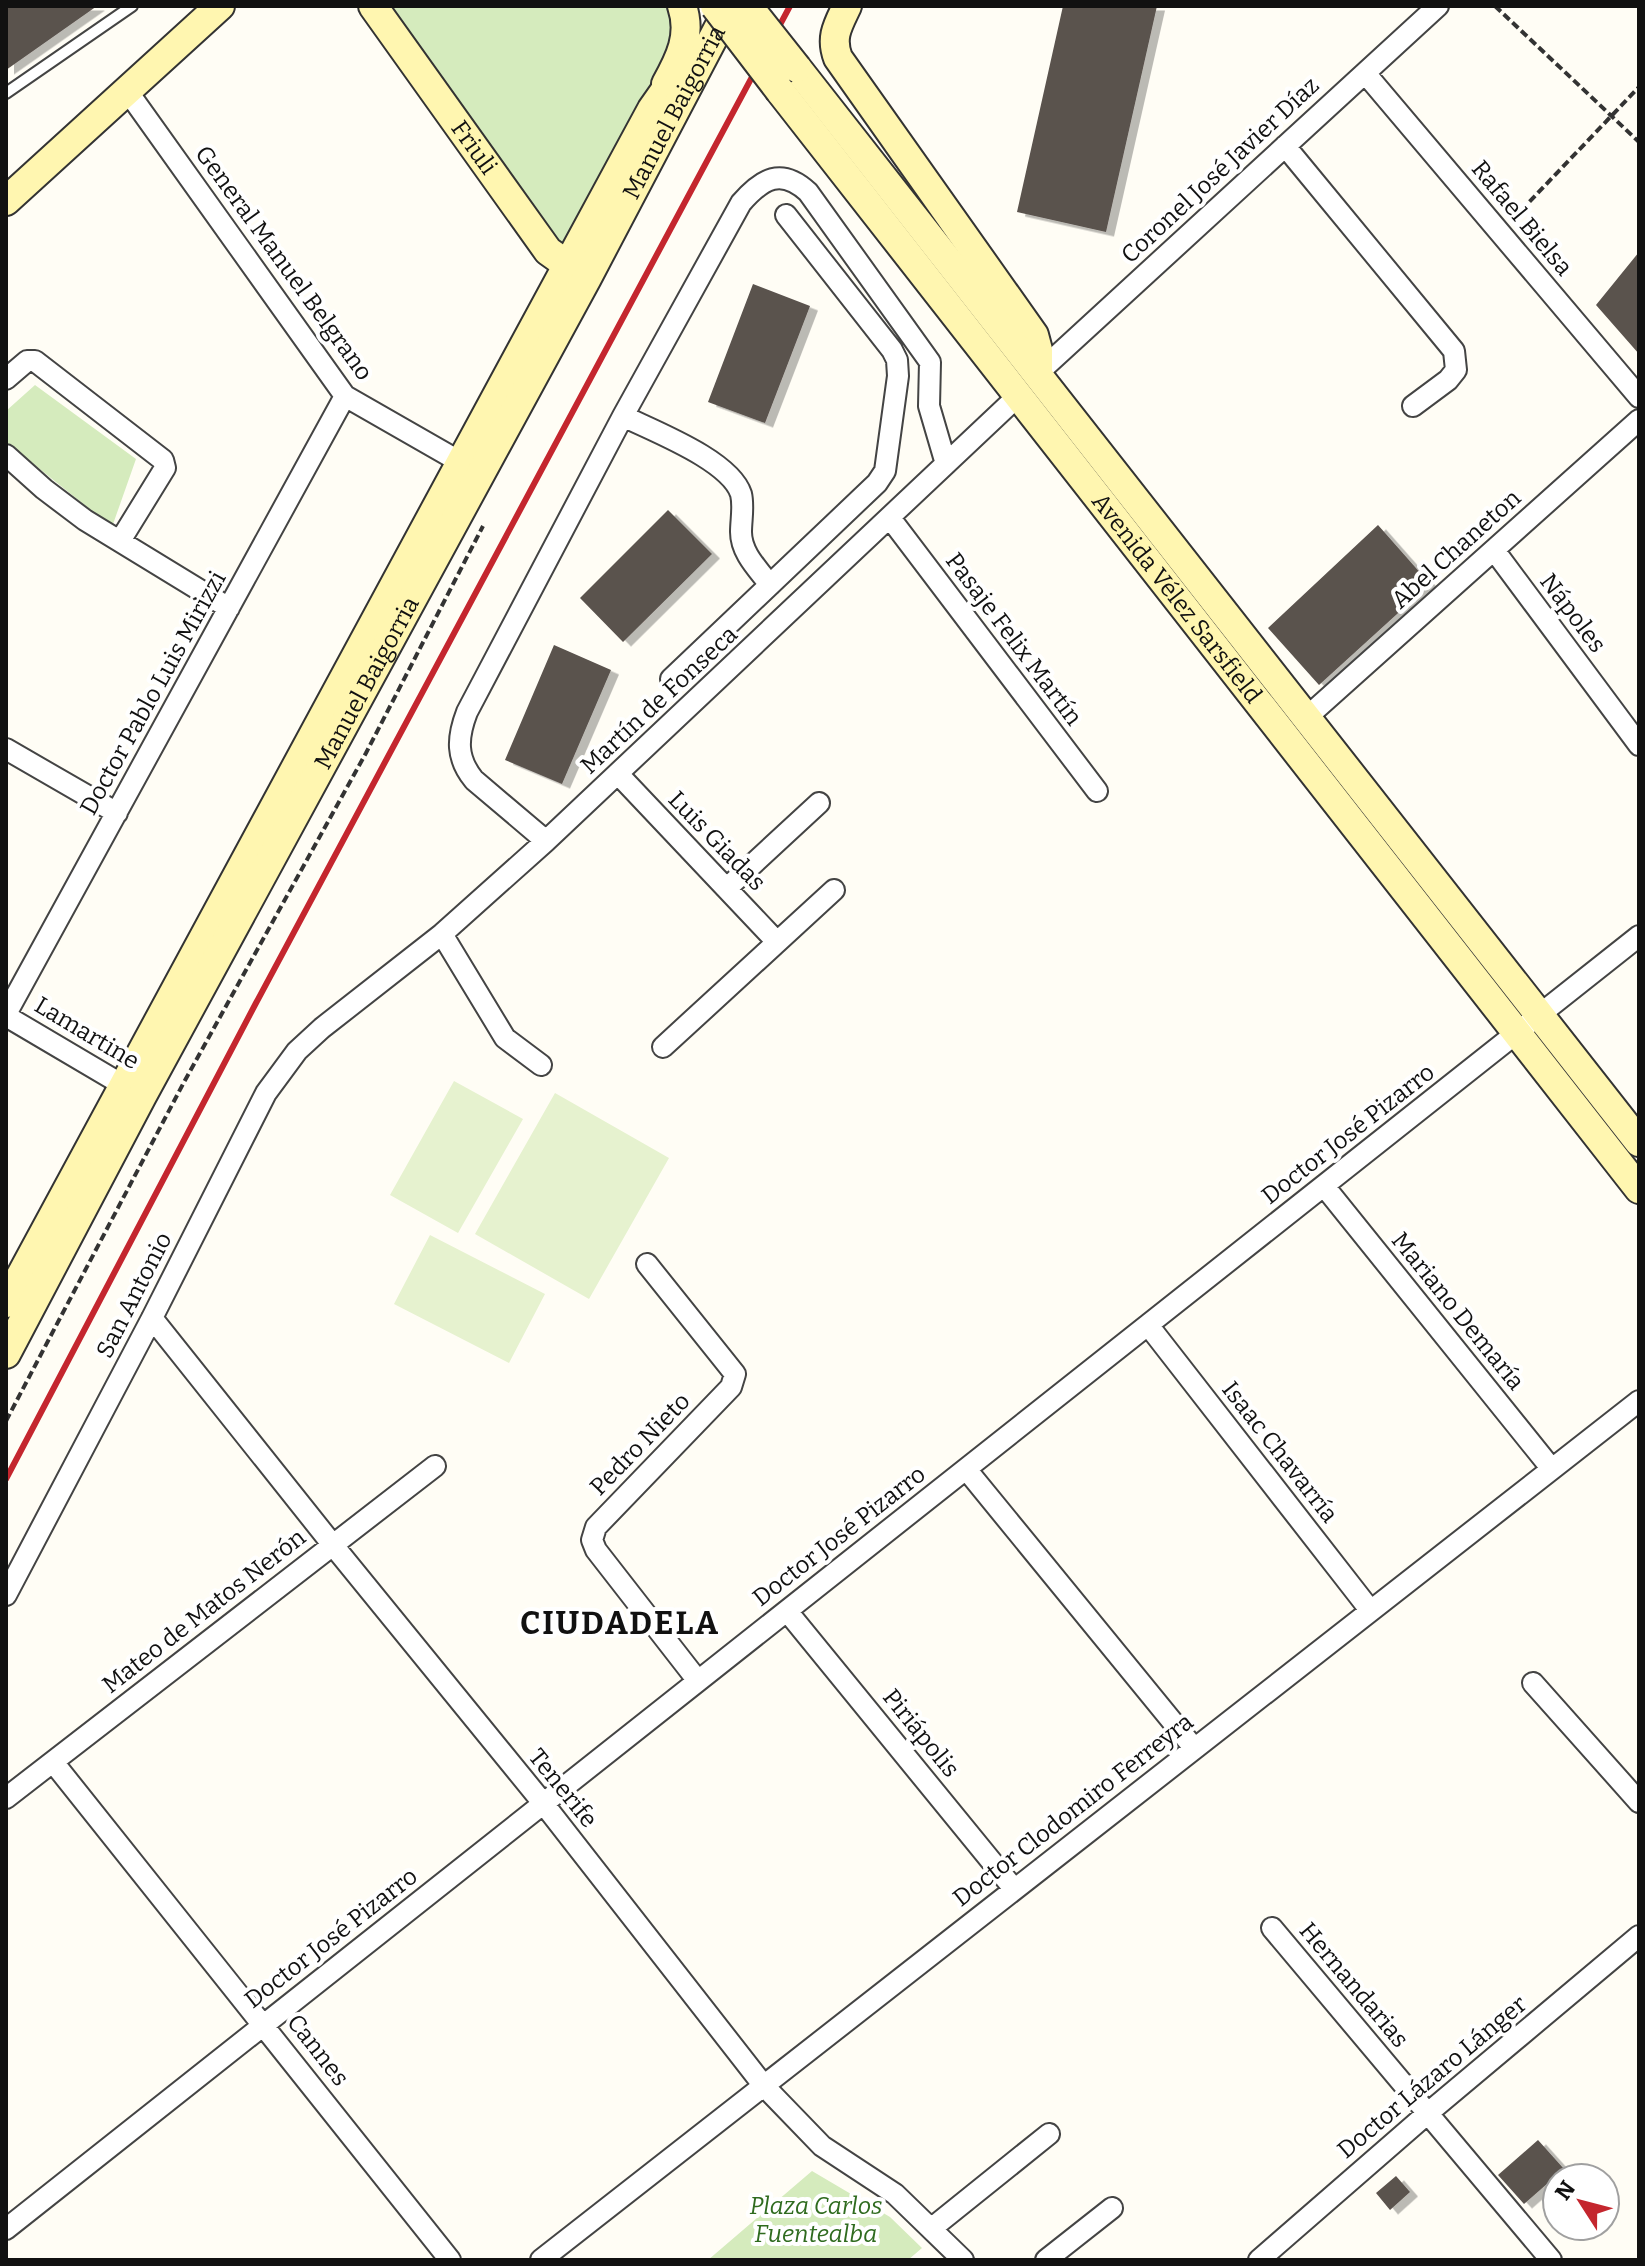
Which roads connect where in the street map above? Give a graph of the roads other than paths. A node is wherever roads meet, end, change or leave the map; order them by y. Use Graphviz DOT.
graph roads {
  1 [pos="132,6"];
  2 [pos="373,6"];
  3 [pos="682,6"];
  4 [pos="748,6"];
  5 [pos="1438,6"];
  6 [pos="217,7"];
  7 [pos="720,14"];
  8 [pos="841,18"];
  9 [pos="1365,73"];
  10 [pos="789,80"];
  11 [pos="128,92"];
  12 [pos="6,93"];
  13 [pos="652,109"];
  14 [pos="1285,146"];
  15 [pos="6,201"];
  16 [pos="786,215"];
  17 [pos="578,272"];
  18 [pos="1038,373"];
  19 [pos="6,379"];
  20 [pos="1019,395"];
  21 [pos="345,396"];
  22 [pos="1639,397"];
  23 [pos="1413,406"];
  24 [pos="623,416"];
  25 [pos="1639,420"];
  26 [pos="6,455"];
  27 [pos="462,463"];
  28 [pos="946,464"];
  29 [pos="890,518"];
  30 [pos="120,541"];
  31 [pos="1494,550"];
  32 [pos="770,585"];
  33 [pos="229,608"];
  34 [pos="671,679"];
  35 [pos="1307,717"];
  36 [pos="1639,745"];
  37 [pos="6,749"];
  38 [pos="619,775"];
  39 [pos="1097,791"];
  40 [pos="819,803"];
  41 [pos="117,813"];
  42 [pos="546,841"];
  43 [pos="727,888"];
  44 [pos="834,890"];
  45 [pos="442,934"];
  46 [pos="1639,936"];
  47 [pos="777,942"];
  48 [pos="6,1015"];
  49 [pos="1528,1024"];
  50 [pos="322,1028"];
  51 [pos="663,1047"];
  52 [pos="541,1065"];
  53 [pos="132,1090"];
  54 [pos="1639,1142"];
  55 [pos="1324,1186"];
  56 [pos="1639,1189"];
  57 [pos="647,1264"];
  58 [pos="6,1303"];
  59 [pos="152,1318"];
  60 [pos="1148,1325"];
  61 [pos="6,1354"];
  62 [pos="1639,1401"];
  63 [pos="435,1466"];
  64 [pos="1551,1468"];
  65 [pos="966,1469"];
  66 [pos="332,1544"];
  67 [pos="6,1595"];
  68 [pos="1370,1610"];
  69 [pos="787,1611"];
  70 [pos="698,1681"];
  71 [pos="1533,1683"];
  72 [pos="1194,1748"];
  73 [pos="53,1762"];
  74 [pos="6,1798"];
  75 [pos="1639,1802"];
  76 [pos="543,1803"];
  77 [pos="1014,1889"];
  78 [pos="1272,1928"];
  79 [pos="1639,1936"];
  80 [pos="264,2024"];
  81 [pos="764,2086"];
  82 [pos="1428,2113"];
  83 [pos="1049,2134"];
  84 [pos="1112,2208"];
  85 [pos="932,2228"];
  86 [pos="6,2229"];
  87 [pos="950,2256"];
  88 [pos="450,2260"];
  89 [pos="541,2260"];
  90 [pos="1046,2260"];
  91 [pos="1259,2260"];
  92 [pos="1551,2260"];
  1 -- 12 [label="lane"];
  2 -- 17 [label="main road, Friuli"];
  3 -- 13 [label="main road"];
  4 -- 10 [label="main road, Avenida Vélez Sarsfield, bridge"];
  5 -- 9 [label="street, Coronel José Javier Díaz"];
  6 -- 11 [label="main road"];
  7 -- 10 [label="main road, Avenida Vélez Sarsfield, bridge"];
  7 -- 13 [label="main road, Manuel Baigorria"];
  7 -- 17 [label="main road, Manuel Baigorria"];
  8 -- 18 [label="main road"];
  9 -- 14 [label="street, Coronel José Javier Díaz"];
  9 -- 22 [label="street, Rafael Bielsa"];
  10 -- 18 [label="main road, Avenida Vélez Sarsfield"];
  10 -- 20 [label="main road, Avenida Vélez Sarsfield"];
  11 -- 15 [label="main road"];
  11 -- 21 [label="street, General Manuel Belgrano"];
  13 -- 17 [label="main road, Manuel Baigorria"];
  14 -- 18 [label="street, Coronel José Javier Díaz"];
  14 -- 23 [label="street"];
  16 -- 32 [label="street"];
  17 -- 27 [label="main road, Manuel Baigorria"];
  17 -- 53 [label="main road, Manuel Baigorria"];
  18 -- 35 [label="main road, Avenida Vélez Sarsfield"];
  19 -- 30 [label="street"];
  20 -- 28 [label="street, Martín de Fonseca"];
  20 -- 49 [label="main road, Avenida Vélez Sarsfield"];
  21 -- 27 [label="street, General Manuel Belgrano"];
  21 -- 33 [label="street, Doctor Pablo Luis Mirizzi"];
  24 -- 28 [label="street"];
  24 -- 32 [label="street"];
  24 -- 42 [label="street"];
  25 -- 31 [label="street, Abel Chaneton"];
  26 -- 30 [label="street"];
  27 -- 53 [label="main road, Manuel Baigorria"];
  28 -- 29 [label="street, Martín de Fonseca"];
  29 -- 38 [label="street, Martín de Fonseca"];
  29 -- 39 [label="street, Pasaje Felix Martín"];
  30 -- 33 [label="street"];
  31 -- 35 [label="street, Abel Chaneton"];
  31 -- 36 [label="street, Nápoles"];
  32 -- 34 [label="street"];
  33 -- 41 [label="street, Doctor Pablo Luis Mirizzi"];
  35 -- 49 [label="main road, Avenida Vélez Sarsfield"];
  37 -- 41 [label="street"];
  38 -- 42 [label="street, Martín de Fonseca"];
  38 -- 43 [label="street, Luis Giadas"];
  40 -- 43 [label="street"];
  41 -- 48 [label="street, Doctor Pablo Luis Mirizzi"];
  42 -- 45 [label="street, Martín de Fonseca"];
  43 -- 47 [label="street, Luis Giadas"];
  44 -- 47 [label="street"];
  45 -- 50 [label="street, Martín de Fonseca"];
  45 -- 52 [label="street"];
  46 -- 49 [label="street, Doctor José Pizarro"];
  47 -- 51 [label="street"];
  48 -- 53 [label="street, Lamartine"];
  49 -- 54 [label="main road, Avenida Vélez Sarsfield"];
  49 -- 55 [label="street, Doctor José Pizarro"];
  49 -- 56 [label="main road, Avenida Vélez Sarsfield"];
  50 -- 59 [label="street, San Antonio"];
  53 -- 58 [label="main road, Manuel Baigorria"];
  53 -- 61 [label="main road, Manuel Baigorria"];
  55 -- 60 [label="street, Doctor José Pizarro"];
  55 -- 64 [label="street, Mariano Demaría"];
  57 -- 70 [label="street, Pedro Nieto"];
  59 -- 66 [label="street, Tenerife"];
  59 -- 67 [label="street, San Antonio"];
  60 -- 65 [label="street, Doctor José Pizarro"];
  60 -- 68 [label="street, Isaac Chavarría"];
  62 -- 64 [label="street, Doctor Clodomiro Ferreyra"];
  63 -- 66 [label="street, Mateo de Matos Nerón"];
  64 -- 68 [label="street, Doctor Clodomiro Ferreyra"];
  65 -- 69 [label="street, Doctor José Pizarro"];
  65 -- 72 [label="street"];
  66 -- 73 [label="street, Mateo de Matos Nerón"];
  66 -- 76 [label="street, Tenerife"];
  68 -- 72 [label="street, Doctor Clodomiro Ferreyra"];
  69 -- 70 [label="street, Doctor José Pizarro"];
  69 -- 77 [label="street, Piriápolis"];
  70 -- 76 [label="street, Doctor José Pizarro"];
  71 -- 75 [label="street"];
  72 -- 77 [label="street, Doctor Clodomiro Ferreyra"];
  73 -- 74 [label="street, Mateo de Matos Nerón"];
  73 -- 80 [label="street, Cannes"];
  76 -- 80 [label="street, Doctor José Pizarro"];
  76 -- 81 [label="street, Tenerife"];
  77 -- 81 [label="street, Doctor Clodomiro Ferreyra"];
  78 -- 82 [label="street, Hernandarias"];
  79 -- 82 [label="street, Doctor Lázaro Lánger"];
  80 -- 86 [label="street, Doctor José Pizarro"];
  80 -- 88 [label="street, Cannes"];
  81 -- 85 [label="street, Tenerife"];
  81 -- 89 [label="street, Doctor Clodomiro Ferreyra"];
  82 -- 91 [label="street, Doctor Lázaro Lánger"];
  82 -- 92 [label="street, Hernandarias"];
  83 -- 85 [label="street"];
  84 -- 90 [label="street"];
  85 -- 87 [label="street, Tenerife"];
}
